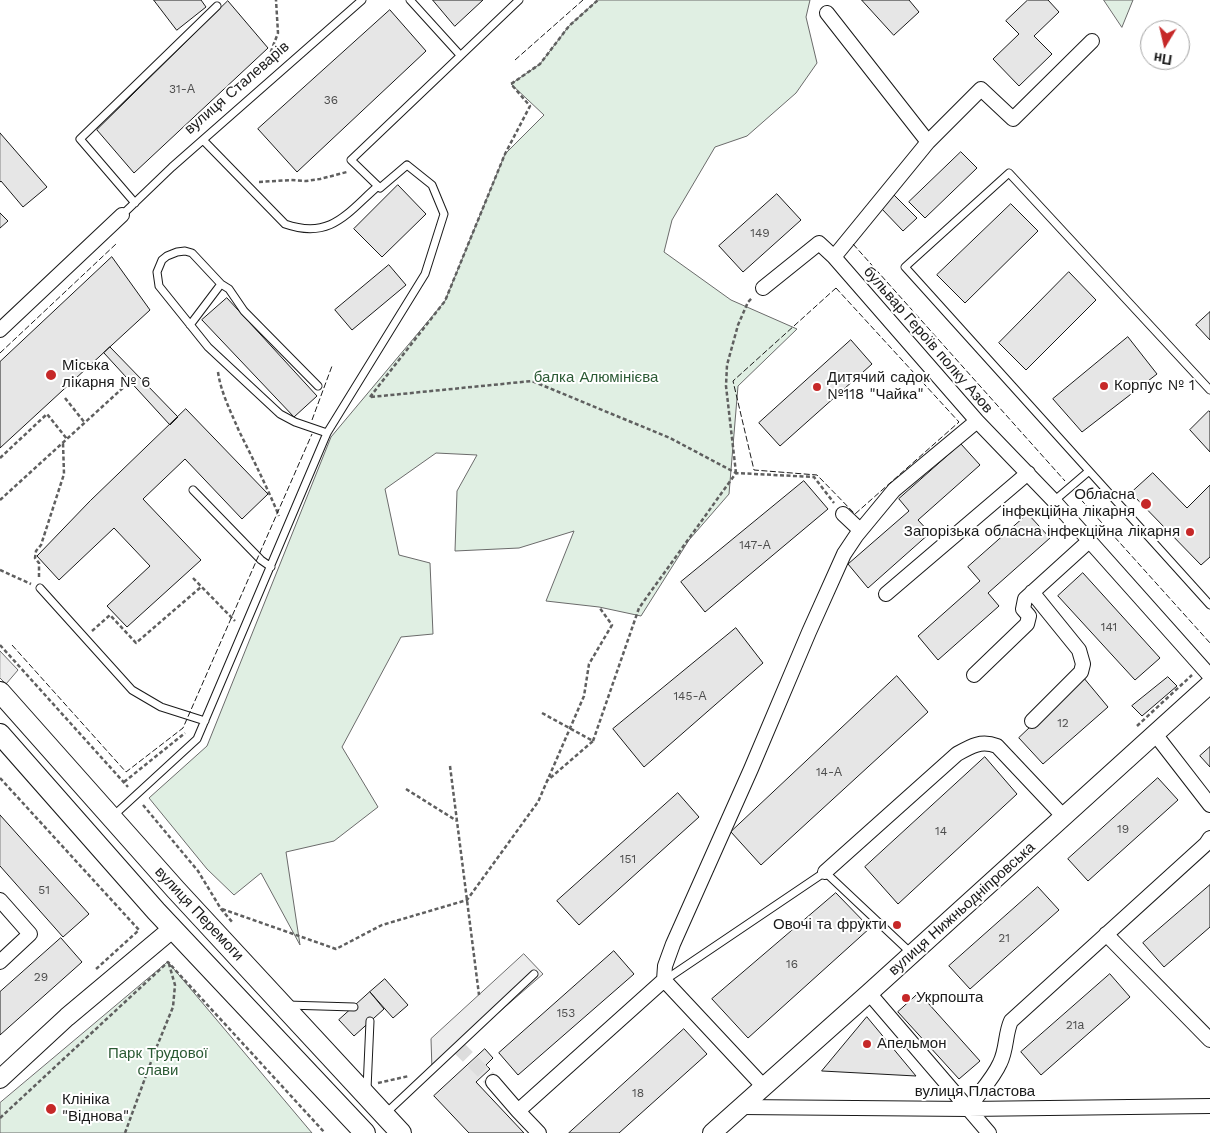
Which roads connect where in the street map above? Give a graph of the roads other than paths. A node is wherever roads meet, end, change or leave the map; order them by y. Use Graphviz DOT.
graph roads {
  1 [pos="362,0"];
  2 [pos="410,0"];
  3 [pos="519,0"];
  4 [pos="217,6"];
  5 [pos="827,13"];
  6 [pos="1092,41"];
  7 [pos="460,55"];
  8 [pos="204,140"];
  9 [pos="928,142"];
  10 [pos="378,186"];
  11 [pos="135,202"];
  12 [pos="122,214"];
  13 [pos="834,257"];
  14 [pos="221,284"];
  15 [pos="763,288"];
  16 [pos="190,325"];
  17 [pos="0,330"];
  18 [pos="318,386"];
  19 [pos="1210,390"];
  20 [pos="977,420"];
  21 [pos="327,433"];
  22 [pos="1088,471"];
  23 [pos="1028,473"];
  24 [pos="193,490"];
  25 [pos="1054,501"];
  26 [pos="843,514"];
  27 [pos="860,530"];
  28 [pos="1089,541"];
  29 [pos="271,566"];
  30 [pos="40,588"];
  31 [pos="1032,592"];
  32 [pos="886,594"];
  33 [pos="1210,605"];
  34 [pos="974,676"];
  35 [pos="1210,676"];
  36 [pos="1210,684"];
  37 [pos="0,692"];
  38 [pos="205,721"];
  39 [pos="1032,721"];
  40 [pos="0,734"];
  41 [pos="1155,734"];
  42 [pos="1210,805"];
  43 [pos="111,817"];
  44 [pos="1064,817"];
  45 [pos="1210,838"];
  46 [pos="826,872"];
  47 [pos="0,900"];
  48 [pos="194,910"];
  49 [pos="172,929"];
  50 [pos="1106,934"];
  51 [pos="912,954"];
  52 [pos="0,962"];
  53 [pos="534,974"];
  54 [pos="664,980"];
  55 [pos="869,993"];
  56 [pos="284,1005"];
  57 [pos="354,1007"];
  58 [pos="370,1021"];
  59 [pos="1210,1040"];
  60 [pos="0,1079"];
  61 [pos="493,1082"];
  62 [pos="367,1086"];
  63 [pos="764,1087"];
  64 [pos="1210,1106"];
  65 [pos="741,1107"];
  66 [pos="968,1109"];
  67 [pos="518,1111"];
  68 [pos="384,1114"];
  69 [pos="365,1133"];
  70 [pos="401,1133"];
  71 [pos="539,1133"];
  72 [pos="712,1133"];
  73 [pos="990,1133"];
  1 -- 8 [label="lane, вулиця Сталеварів"];
  2 -- 7 [label="lane"];
  3 -- 7 [label="lane"];
  4 -- 11 [label="lane"];
  5 -- 9 [label="street"];
  6 -- 9 [label="street"];
  7 -- 10 [label="lane"];
  8 -- 10 [label="lane"];
  8 -- 11 [label="lane, вулиця Сталеварів"];
  9 -- 13 [label="street"];
  10 -- 21 [label="lane"];
  11 -- 12 [label="lane, вулиця Сталеварів"];
  12 -- 17 [label="street"];
  13 -- 15 [label="street, бульвар Героїв полку Азов"];
  13 -- 20 [label="street, бульвар Героїв полку Азов"];
  14 -- 16 [label="lane"];
  14 -- 16 [label="lane"];
  14 -- 18 [label="lane"];
  16 -- 21 [label="lane"];
  19 -- 22 [label="lane"];
  20 -- 23 [label="street, бульвар Героїв полку Азов"];
  20 -- 27 [label="street"];
  21 -- 29 [label="lane"];
  22 -- 25 [label="lane"];
  22 -- 33 [label="lane"];
  23 -- 25 [label="street, бульвар Героїв полку Азов"];
  23 -- 32 [label="street"];
  24 -- 29 [label="lane"];
  25 -- 28 [label="street, бульвар Героїв полку Азов"];
  26 -- 27 [label="street"];
  27 -- 54 [label="street"];
  28 -- 31 [label="street"];
  28 -- 35 [label="street, бульвар Героїв полку Азов"];
  29 -- 38 [label="lane"];
  30 -- 38 [label="lane"];
  31 -- 34 [label="street"];
  31 -- 39 [label="street"];
  36 -- 41 [label="street, вулиця Нижньодніпровська"];
  37 -- 43 [label="main road, вулиця Перемоги"];
  38 -- 43 [label="lane"];
  40 -- 49 [label="main road, вулиця Перемоги"];
  41 -- 42 [label="street"];
  41 -- 44 [label="street, вулиця Нижньодніпровська"];
  43 -- 48 [label="main road, вулиця Перемоги"];
  44 -- 46 [label="street"];
  44 -- 51 [label="street, вулиця Нижньодніпровська"];
  45 -- 50 [label="street"];
  46 -- 51 [label="lane"];
  46 -- 54 [label="lane"];
  47 -- 52 [label="street"];
  48 -- 49 [label="main road"];
  48 -- 56 [label="main road, вулиця Перемоги"];
  49 -- 60 [label="street"];
  49 -- 69 [label="main road, вулиця Перемоги"];
  50 -- 59 [label="street"];
  50 -- 66 [label="street"];
  51 -- 55 [label="street, вулиця Нижньодніпровська"];
  53 -- 68 [label="lane"];
  54 -- 63 [label="street"];
  54 -- 67 [label="street"];
  55 -- 63 [label="street, вулиця Нижньодніпровська"];
  55 -- 66 [label="street"];
  56 -- 57 [label="lane"];
  56 -- 62 [label="main road, вулиця Перемоги"];
  58 -- 62 [label="lane"];
  61 -- 67 [label="street"];
  62 -- 68 [label="main road, вулиця Перемоги"];
  63 -- 65 [label="street, вулиця Нижньодніпровська"];
  64 -- 66 [label="street, вулиця Пластова"];
  65 -- 66 [label="street, вулиця Пластова"];
  65 -- 72 [label="street, вулиця Нижньодніпровська"];
  66 -- 73 [label="street"];
  67 -- 71 [label="street"];
  68 -- 70 [label="main road, вулиця Перемоги"];
}
